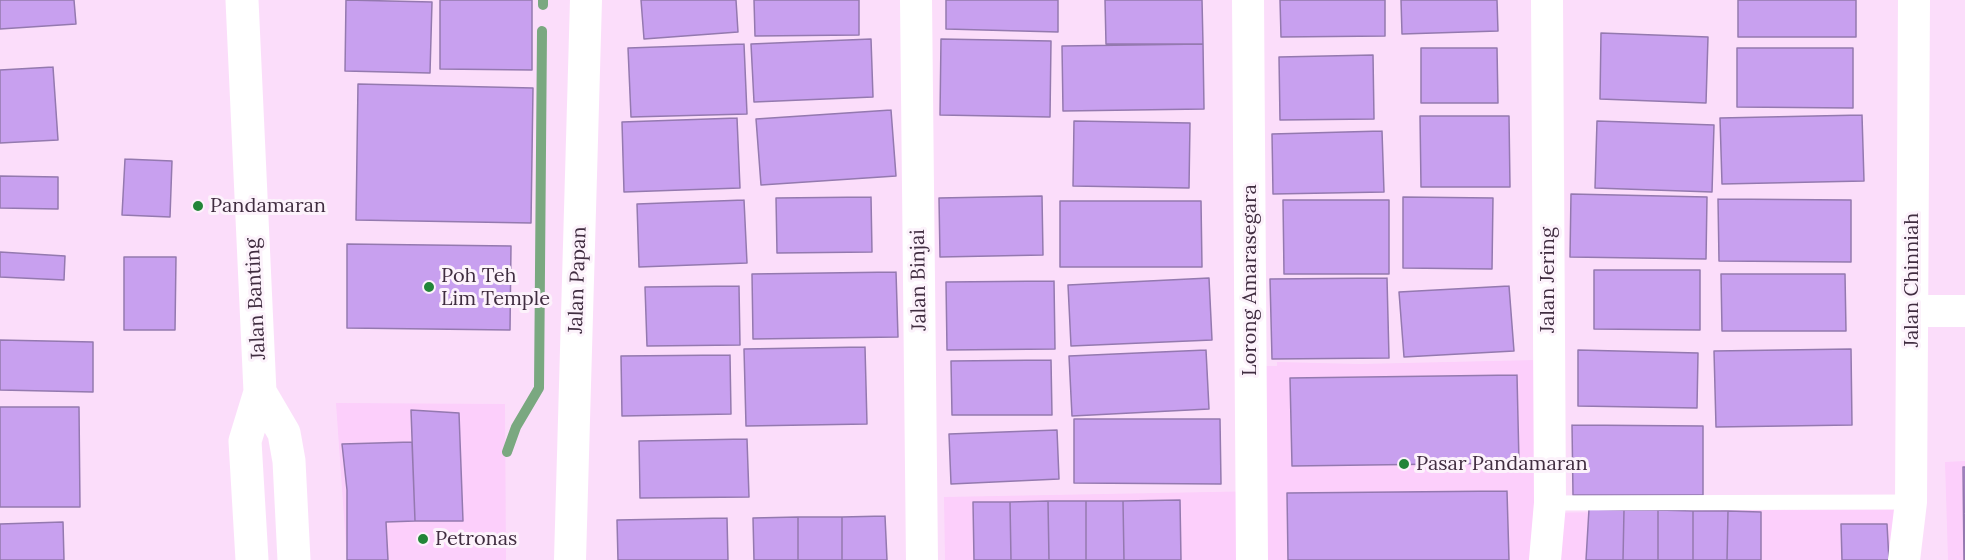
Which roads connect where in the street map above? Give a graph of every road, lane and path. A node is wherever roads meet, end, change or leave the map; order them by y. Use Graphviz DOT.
graph roads {
  1 [pos="242,0"];
  2 [pos="586,0"];
  3 [pos="916,0"];
  4 [pos="1248,0"];
  5 [pos="1547,0"];
  6 [pos="1914,0"];
  7 [pos="1912,311"];
  8 [pos="1965,312"];
  9 [pos="260,392"];
  10 [pos="1911,502"];
  11 [pos="1550,503"];
  12 [pos="251,558"];
  13 [pos="294,560"];
  14 [pos="570,560"];
  15 [pos="922,560"];
  16 [pos="1252,560"];
  17 [pos="1545,560"];
  18 [pos="1904,560"];
  1 -- 9 [label="main road, Jalan Banting"];
  2 -- 14 [label="street, Jalan Papan"];
  3 -- 15 [label="street, Jalan Binjai"];
  4 -- 16 [label="street, Lorong Amarasegara"];
  5 -- 11 [label="street, Jalan Jering"];
  6 -- 7 [label="street, Jalan Chinniah"];
  7 -- 8 [label="street"];
  7 -- 10 [label="street, Jalan Chinniah"];
  9 -- 12 [label="main road, Jalan Banting"];
  9 -- 13 [label="main road"];
  10 -- 11 [label="lane"];
  10 -- 18 [label="street, Jalan Chinniah"];
  11 -- 17 [label="street, Jalan Jering"];
}
